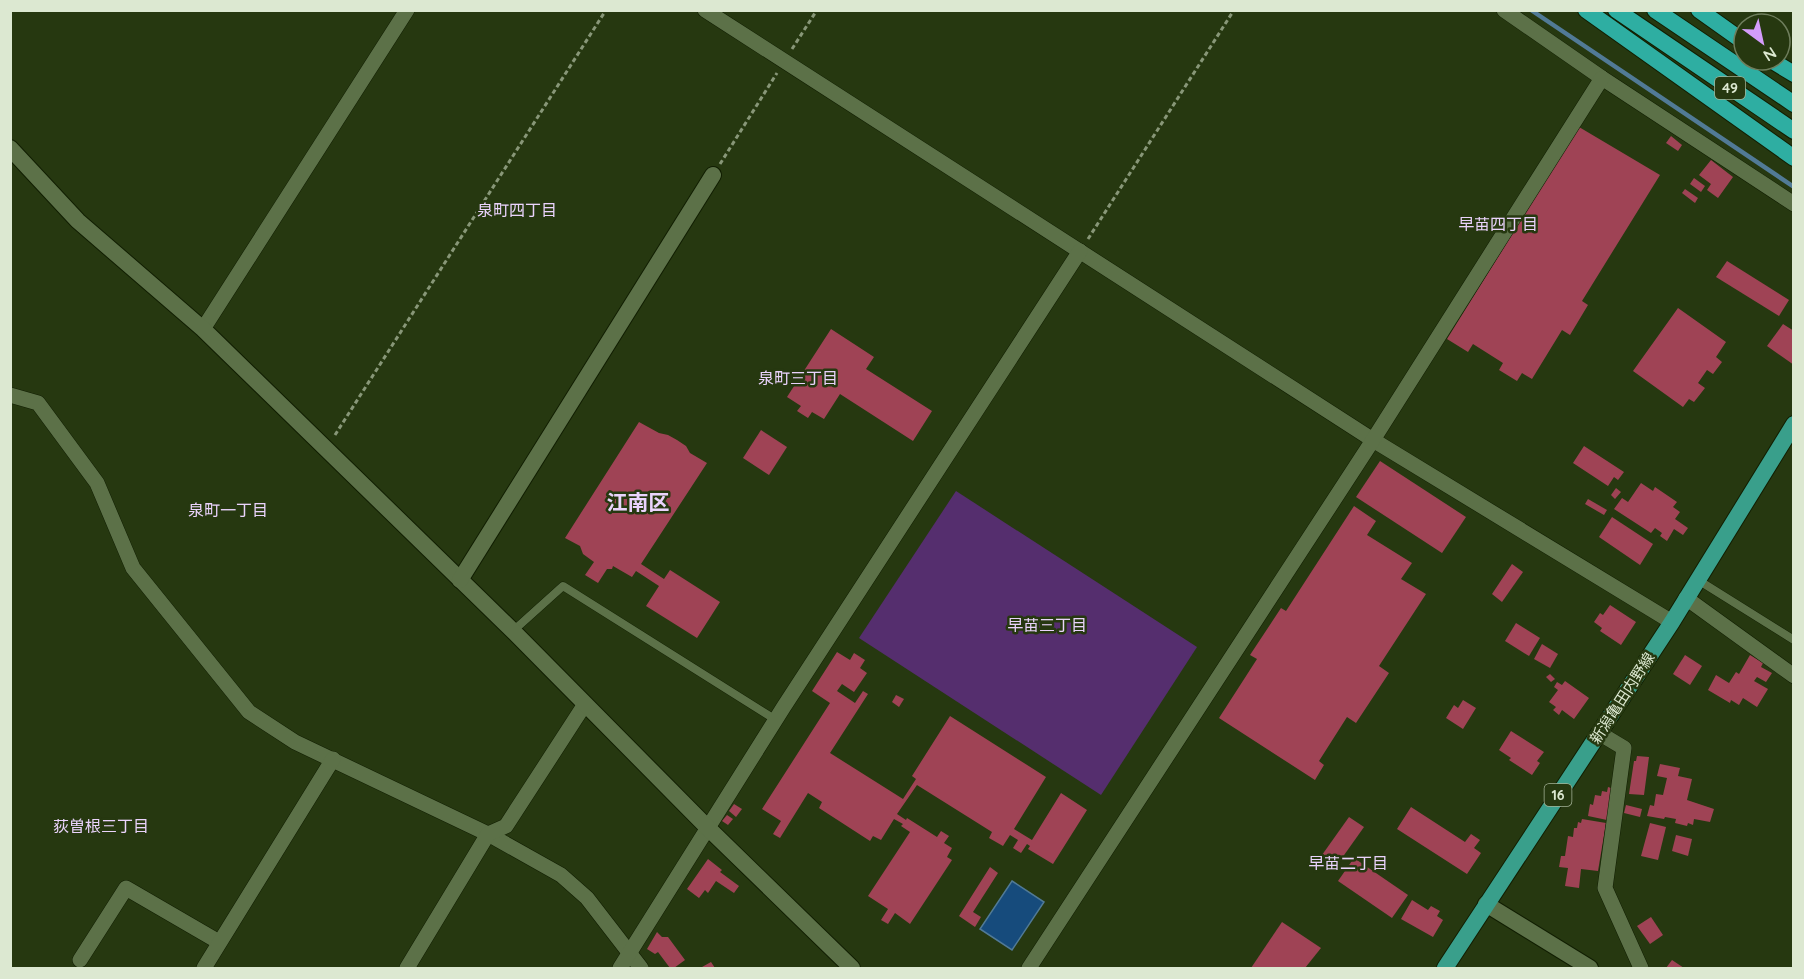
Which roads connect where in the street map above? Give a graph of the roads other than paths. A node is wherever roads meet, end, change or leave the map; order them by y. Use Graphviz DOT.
graph roads {
  1 [pos="407,10"];
  2 [pos="705,10"];
  3 [pos="1504,10"];
  4 [pos="1586,10"];
  5 [pos="1616,10"];
  6 [pos="1655,10"];
  7 [pos="1699,10"];
  8 [pos="1732,33"];
  9 [pos="1602,78"];
  10 [pos="1794,104"];
  11 [pos="1794,131"];
  12 [pos="10,148"];
  13 [pos="1794,158"];
  14 [pos="713,175"];
  15 [pos="1794,204"];
  16 [pos="1080,251"];
  17 [pos="203,329"];
  18 [pos="10,395"];
  19 [pos="1794,424"];
  20 [pos="1373,440"];
  21 [pos="460,580"];
  22 [pos="1698,580"];
  23 [pos="1686,598"];
  24 [pos="1672,622"];
  25 [pos="513,631"];
  26 [pos="1794,640"];
  27 [pos="1794,675"];
  28 [pos="585,704"];
  29 [pos="776,720"];
  30 [pos="1599,732"];
  31 [pos="333,759"];
  32 [pos="707,827"];
  33 [pos="488,834"];
  34 [pos="1486,904"];
  35 [pos="219,942"];
  36 [pos="630,953"];
  37 [pos="80,960"];
  38 [pos="204,969"];
  39 [pos="407,969"];
  40 [pos="620,969"];
  41 [pos="641,969"];
  42 [pos="852,969"];
  43 [pos="1029,969"];
  44 [pos="1445,969"];
  45 [pos="1590,969"];
  46 [pos="1641,969"];
  1 -- 17 [label="street"];
  2 -- 16 [label="street"];
  3 -- 9 [label="street"];
  4 -- 13 [label="highway"];
  5 -- 11 [label="highway, 49"];
  6 -- 10 [label="highway, 49"];
  7 -- 8 [label="highway"];
  9 -- 15 [label="street"];
  9 -- 20 [label="street"];
  12 -- 17 [label="street"];
  14 -- 21 [label="street"];
  16 -- 20 [label="street"];
  16 -- 29 [label="street"];
  17 -- 21 [label="street"];
  18 -- 31 [label="street"];
  19 -- 22 [label="main road, 新潟亀田内野線 / 16"];
  20 -- 24 [label="street"];
  20 -- 43 [label="street"];
  21 -- 25 [label="street"];
  22 -- 23 [label="main road, 新潟亀田内野線 / 16"];
  22 -- 26 [label="lane"];
  23 -- 24 [label="main road, 新潟亀田内野線 / 16"];
  23 -- 27 [label="street"];
  24 -- 30 [label="main road, 新潟亀田内野線 / 16"];
  25 -- 28 [label="street"];
  25 -- 29 [label="lane"];
  28 -- 32 [label="street"];
  28 -- 33 [label="street"];
  29 -- 32 [label="street"];
  30 -- 34 [label="main road, 新潟亀田内野線 / 16"];
  30 -- 46 [label="street"];
  31 -- 33 [label="street"];
  31 -- 35 [label="street"];
  32 -- 36 [label="street"];
  32 -- 42 [label="street"];
  33 -- 36 [label="street"];
  33 -- 39 [label="street"];
  34 -- 44 [label="main road, 新潟亀田内野線 / 16"];
  34 -- 45 [label="street"];
  35 -- 37 [label="street"];
  35 -- 38 [label="street"];
  36 -- 40 [label="street"];
  36 -- 41 [label="street"];
}
